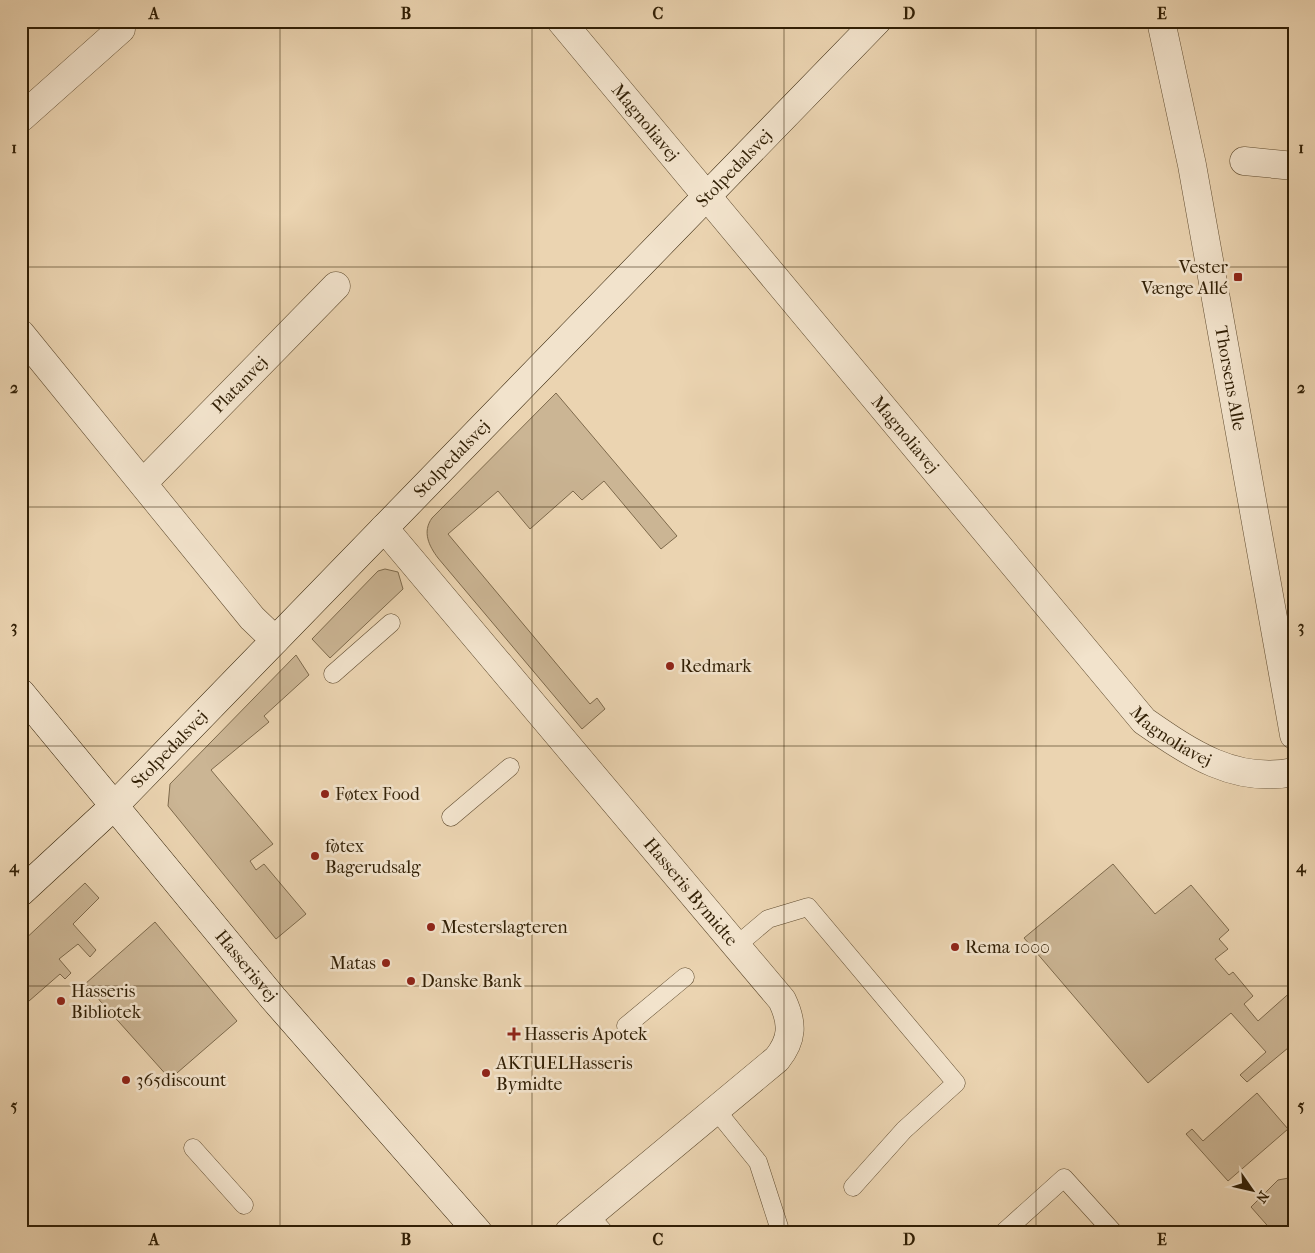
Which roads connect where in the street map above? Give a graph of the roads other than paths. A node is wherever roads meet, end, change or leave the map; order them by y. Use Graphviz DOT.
graph roads {
  1 [pos="561,21"];
  2 [pos="877,21"];
  3 [pos="1161,21"];
  4 [pos="121,30"];
  5 [pos="21,118"];
  6 [pos="1244,161"];
  7 [pos="1294,166"];
  8 [pos="706,195"];
  9 [pos="336,286"];
  10 [pos="21,334"];
  11 [pos="143,483"];
  12 [pos="384,528"];
  13 [pos="391,623"];
  14 [pos="274,640"];
  15 [pos="333,674"];
  16 [pos="21,692"];
  17 [pos="1294,735"];
  18 [pos="510,767"];
  19 [pos="1294,772"];
  20 [pos="114,806"];
  21 [pos="451,817"];
  22 [pos="21,892"];
  23 [pos="736,946"];
  24 [pos="685,977"];
  25 [pos="626,1026"];
  26 [pos="716,1110"];
  27 [pos="193,1148"];
  28 [pos="852,1187"];
  29 [pos="244,1205"];
  30 [pos="587,1226"];
  31 [pos="478,1232"];
  32 [pos="774,1232"];
  33 [pos="1004,1232"];
  34 [pos="1113,1232"];
  1 -- 8 [label="street, Magnoliavej"];
  2 -- 8 [label="street, Stolpedalsvej"];
  3 -- 17 [label="street, Thorsens Alle"];
  4 -- 5 [label="street"];
  6 -- 7 [label="street"];
  8 -- 12 [label="street, Stolpedalsvej"];
  8 -- 19 [label="street, Magnoliavej"];
  9 -- 11 [label="street, Platanvej"];
  10 -- 11 [label="street"];
  11 -- 14 [label="street"];
  12 -- 14 [label="street, Stolpedalsvej"];
  12 -- 23 [label="street, Hasseris Bymidte"];
  13 -- 15 [label="lane"];
  14 -- 20 [label="street, Stolpedalsvej"];
  16 -- 20 [label="street, Hasserisvej"];
  18 -- 21 [label="lane"];
  20 -- 22 [label="street, Stolpedalsvej"];
  20 -- 31 [label="street, Hasserisvej"];
  23 -- 26 [label="street, Hasseris Bymidte"];
  23 -- 28 [label="lane"];
  24 -- 25 [label="lane"];
  26 -- 30 [label="street, Hasseris Bymidte"];
  26 -- 32 [label="lane"];
  27 -- 29 [label="lane"];
  33 -- 34 [label="lane"];
}
